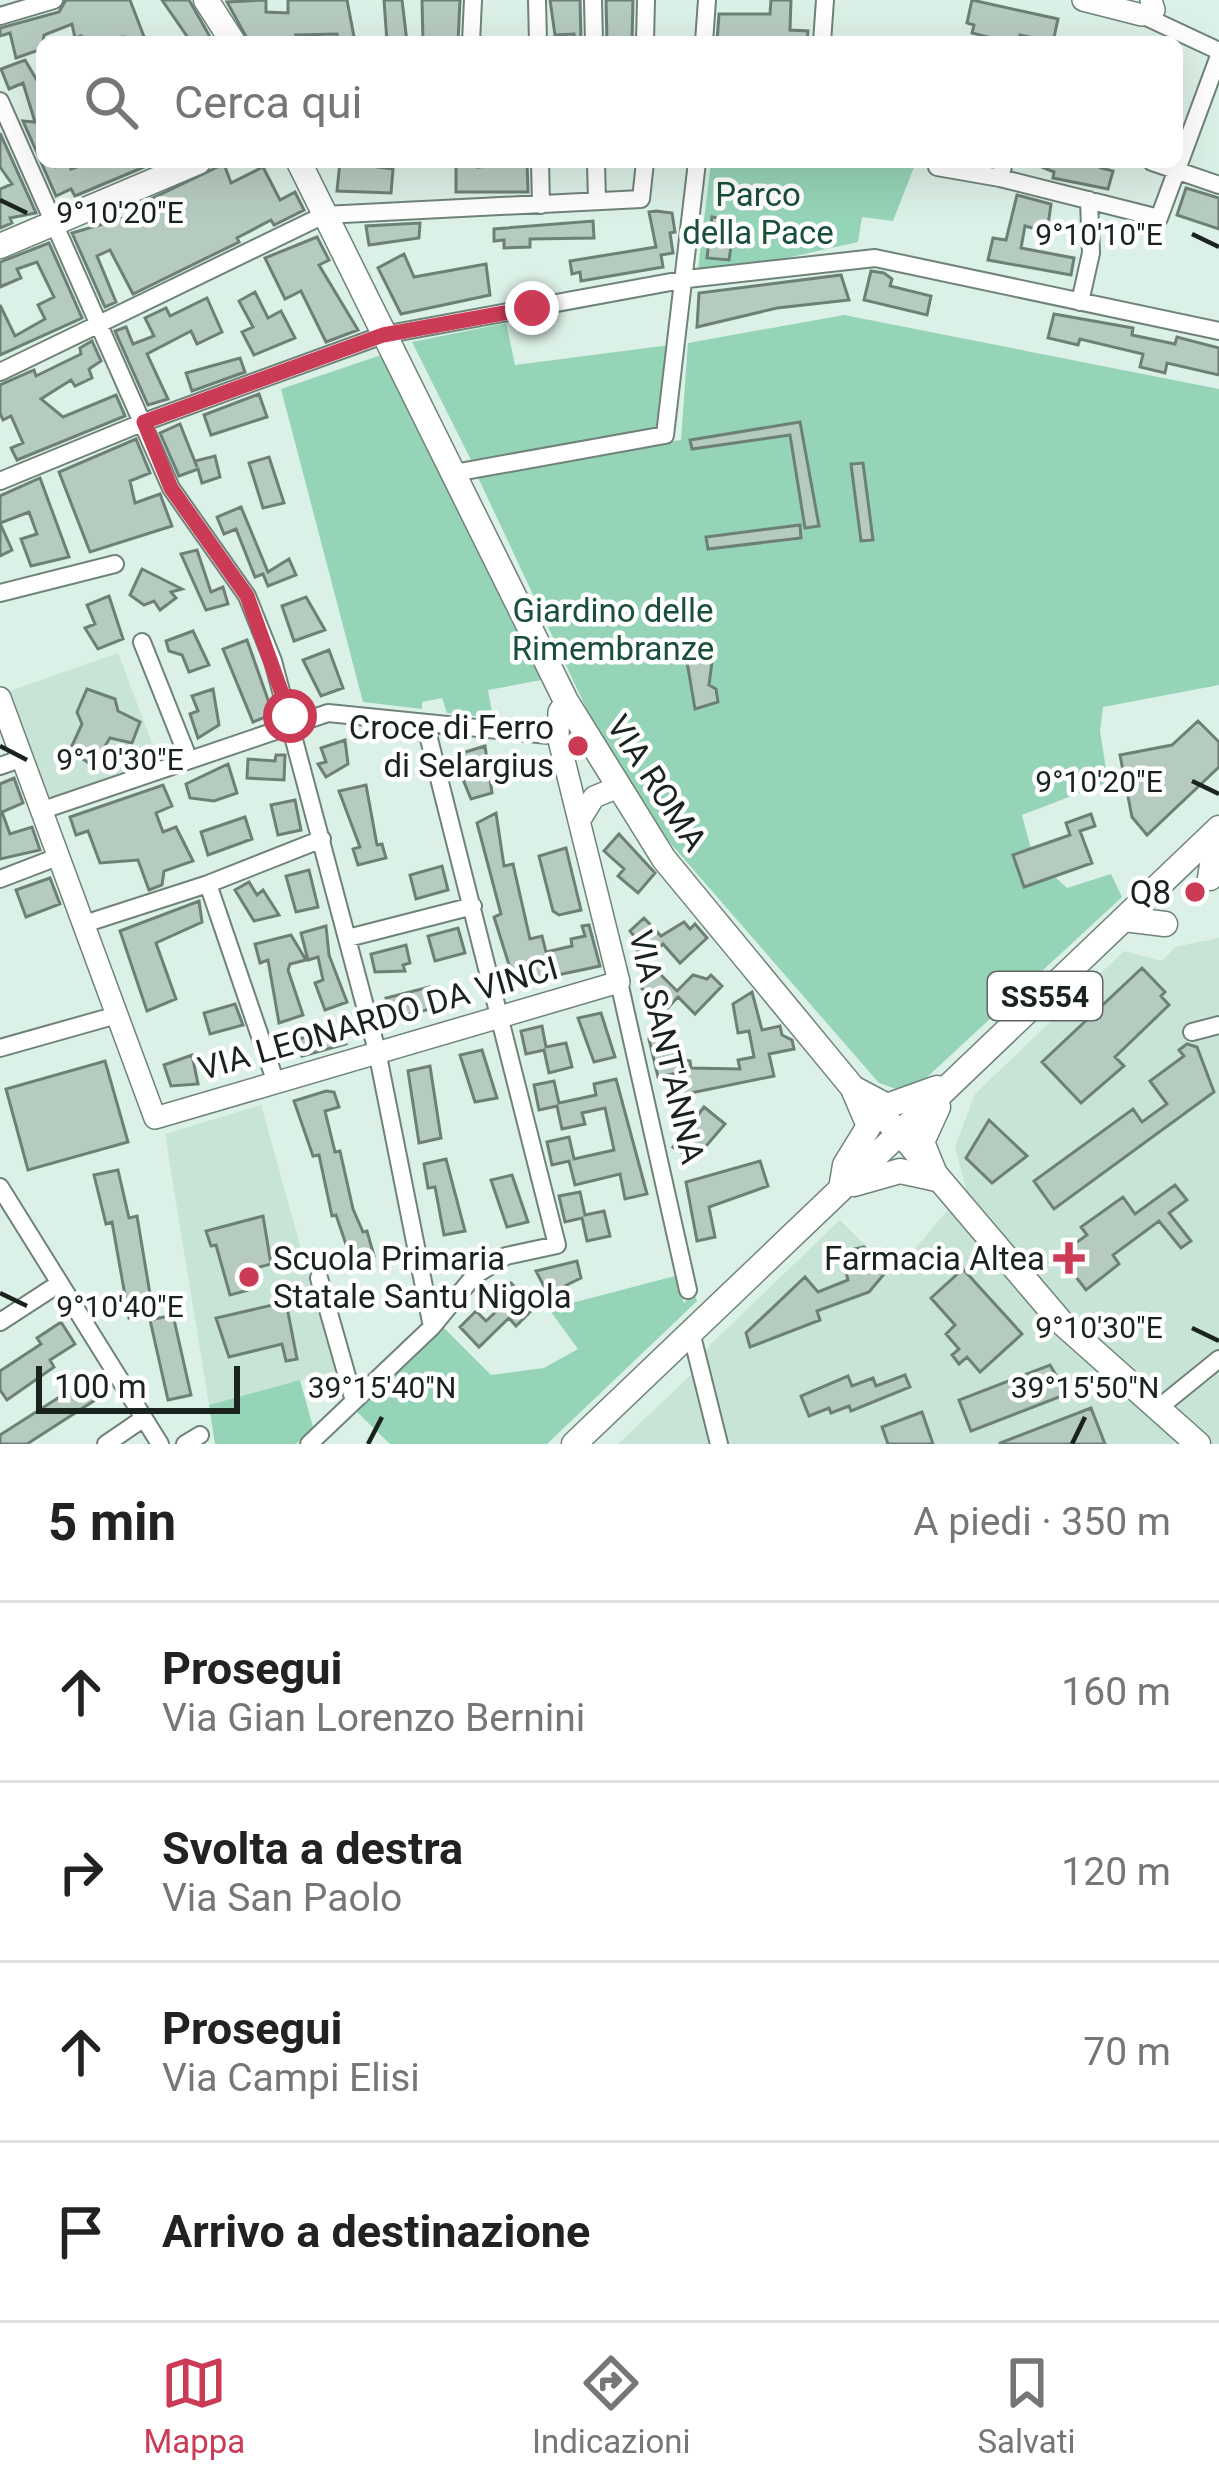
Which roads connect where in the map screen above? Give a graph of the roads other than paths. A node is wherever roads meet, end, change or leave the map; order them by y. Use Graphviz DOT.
graph roads {
  1 [pos="54,0"];
  2 [pos="206,0"];
  3 [pos="473,0"];
  4 [pos="537,0"];
  5 [pos="593,0"];
  6 [pos="646,0"];
  7 [pos="707,0"];
  8 [pos="825,0"];
  9 [pos="1083,0"];
  10 [pos="1153,6"];
  11 [pos="0,16"];
  12 [pos="229,36"];
  13 [pos="471,36"];
  14 [pos="538,36"];
  15 [pos="594,36"];
  16 [pos="645,36"];
  17 [pos="704,36"];
  18 [pos="822,36"];
  19 [pos="1219,54"];
  20 [pos="1,108"];
  21 [pos="1183,151"];
  22 [pos="184,168"];
  23 [pos="302,168"];
  24 [pos="540,168"];
  25 [pos="596,168"];
  26 [pos="645,168"];
  27 [pos="696,168"];
  28 [pos="959,168"];
  29 [pos="1170,168"];
  30 [pos="1002,170"];
  31 [pos="1176,170"];
  32 [pos="1219,185"];
  33 [pos="1089,200"];
  34 [pos="597,202"];
  35 [pos="541,205"];
  36 [pos="324,214"];
  37 [pos="54,223"];
  38 [pos="0,246"];
  39 [pos="687,279"];
  40 [pos="1080,302"];
  41 [pos="100,324"];
  42 [pos="1219,331"];
  43 [pos="383,335"];
  44 [pos="0,371"];
  45 [pos="144,422"];
  46 [pos="454,473"];
  47 [pos="0,481"];
  48 [pos="115,564"];
  49 [pos="0,593"];
  50 [pos="142,643"];
  51 [pos="0,698"];
  52 [pos="562,706"];
  53 [pos="293,725"];
  54 [pos="426,727"];
  55 [pos="558,736"];
  56 [pos="23,758"];
  57 [pos="188,760"];
  58 [pos="0,766"];
  59 [pos="616,788"];
  60 [pos="43,811"];
  61 [pos="580,818"];
  62 [pos="1218,829"];
  63 [pos="322,839"];
  64 [pos="60,856"];
  65 [pos="1210,878"];
  66 [pos="0,879"];
  67 [pos="208,884"];
  68 [pos="472,906"];
  69 [pos="1124,919"];
  70 [pos="84,924"];
  71 [pos="1166,924"];
  72 [pos="348,938"];
  73 [pos="619,982"];
  74 [pos="117,1015"];
  75 [pos="502,1017"];
  76 [pos="1219,1025"];
  77 [pos="1192,1032"];
  78 [pos="0,1048"];
  79 [pos="377,1051"];
  80 [pos="965,1072"];
  81 [pos="276,1083"];
  82 [pos="853,1088"];
  83 [pos="902,1134"];
  84 [pos="938,1179"];
  85 [pos="1,1185"];
  86 [pos="841,1190"];
  87 [pos="320,1278"];
  88 [pos="60,1283"];
  89 [pos="688,1290"];
  90 [pos="0,1322"];
  91 [pos="432,1327"];
  92 [pos="691,1332"];
  93 [pos="1219,1359"];
  94 [pos="353,1401"];
  95 [pos="1156,1410"];
  96 [pos="144,1418"];
  97 [pos="106,1444"];
  98 [pos="160,1444"];
  99 [pos="309,1444"];
  100 [pos="574,1444"];
  101 [pos="719,1444"];
  102 [pos="1198,1444"];
  1 -- 11 [label="street"];
  2 -- 12 [label="main road"];
  3 -- 13 [label="street"];
  4 -- 14 [label="street"];
  5 -- 15 [label="street"];
  6 -- 16 [label="street"];
  7 -- 17 [label="street"];
  8 -- 18 [label="street"];
  9 -- 10 [label="street"];
  10 -- 19 [label="street"];
  19 -- 21 [label="street"];
  20 -- 37 [label="street"];
  22 -- 37 [label="main road"];
  23 -- 36 [label="main road, VIA ROMA"];
  24 -- 35 [label="street"];
  25 -- 34 [label="street"];
  26 -- 34 [label="street"];
  27 -- 39 [label="street"];
  28 -- 30 [label="street"];
  29 -- 31 [label="street"];
  30 -- 33 [label="street"];
  31 -- 32 [label="street"];
  31 -- 33 [label="street"];
  33 -- 40 [label="street"];
  34 -- 35 [label="street"];
  35 -- 36 [label="street"];
  36 -- 41 [label="street"];
  36 -- 43 [label="main road, VIA ROMA"];
  37 -- 38 [label="main road"];
  37 -- 41 [label="street"];
  39 -- 40 [label="street"];
  39 -- 43 [label="street"];
  39 -- 46 [label="street"];
  40 -- 42 [label="street"];
  41 -- 44 [label="street"];
  41 -- 45 [label="street"];
  43 -- 45 [label="street"];
  43 -- 46 [label="main road, VIA ROMA"];
  45 -- 47 [label="street"];
  45 -- 53 [label="street"];
  46 -- 52 [label="main road, VIA ROMA"];
  48 -- 49 [label="street"];
  50 -- 57 [label="street"];
  51 -- 56 [label="street"];
  52 -- 55 [label="street, VIA SANT'ANNA"];
  52 -- 59 [label="main road, VIA ROMA"];
  53 -- 54 [label="street"];
  53 -- 57 [label="street"];
  53 -- 63 [label="street"];
  54 -- 55 [label="street"];
  54 -- 68 [label="street"];
  55 -- 61 [label="street, VIA SANT'ANNA"];
  56 -- 58 [label="street"];
  56 -- 60 [label="street"];
  57 -- 60 [label="street"];
  59 -- 61 [label="street"];
  59 -- 82 [label="main road, VIA ROMA"];
  60 -- 64 [label="street"];
  61 -- 73 [label="street, VIA SANT'ANNA"];
  62 -- 65 [label="main road"];
  62 -- 69 [label="main road, SS554"];
  63 -- 67 [label="street"];
  63 -- 72 [label="street"];
  64 -- 66 [label="street"];
  64 -- 70 [label="street"];
  67 -- 70 [label="street"];
  67 -- 81 [label="street"];
  68 -- 72 [label="street"];
  68 -- 75 [label="street"];
  69 -- 71 [label="main road"];
  69 -- 80 [label="main road, SS554"];
  70 -- 74 [label="street"];
  72 -- 79 [label="street"];
  73 -- 75 [label="street, VIA LEONARDO DA VINCI"];
  73 -- 89 [label="street, VIA SANT'ANNA"];
  74 -- 78 [label="street"];
  74 -- 81 [label="street, VIA LEONARDO DA VINCI"];
  75 -- 79 [label="street, VIA LEONARDO DA VINCI"];
  75 -- 91 [label="street"];
  76 -- 77 [label="street"];
  79 -- 81 [label="street, VIA LEONARDO DA VINCI"];
  79 -- 91 [label="street"];
  80 -- 82 [label="main road"];
  80 -- 83 [label="main road, SS554"];
  80 -- 84 [label="main road"];
  82 -- 83 [label="main road, VIA ROMA"];
  82 -- 86 [label="main road"];
  83 -- 84 [label="main road, VIA ROMA"];
  83 -- 86 [label="main road, SS554"];
  84 -- 86 [label="main road"];
  84 -- 95 [label="main road, VIA ROMA"];
  85 -- 88 [label="street"];
  86 -- 92 [label="main road, SS554"];
  87 -- 94 [label="street"];
  88 -- 90 [label="street"];
  88 -- 96 [label="street"];
  91 -- 94 [label="street"];
  92 -- 100 [label="main road, SS554"];
  92 -- 101 [label="street"];
  93 -- 95 [label="street"];
  94 -- 99 [label="street"];
  95 -- 102 [label="main road, VIA ROMA"];
  96 -- 97 [label="street"];
  96 -- 98 [label="street"];
}
